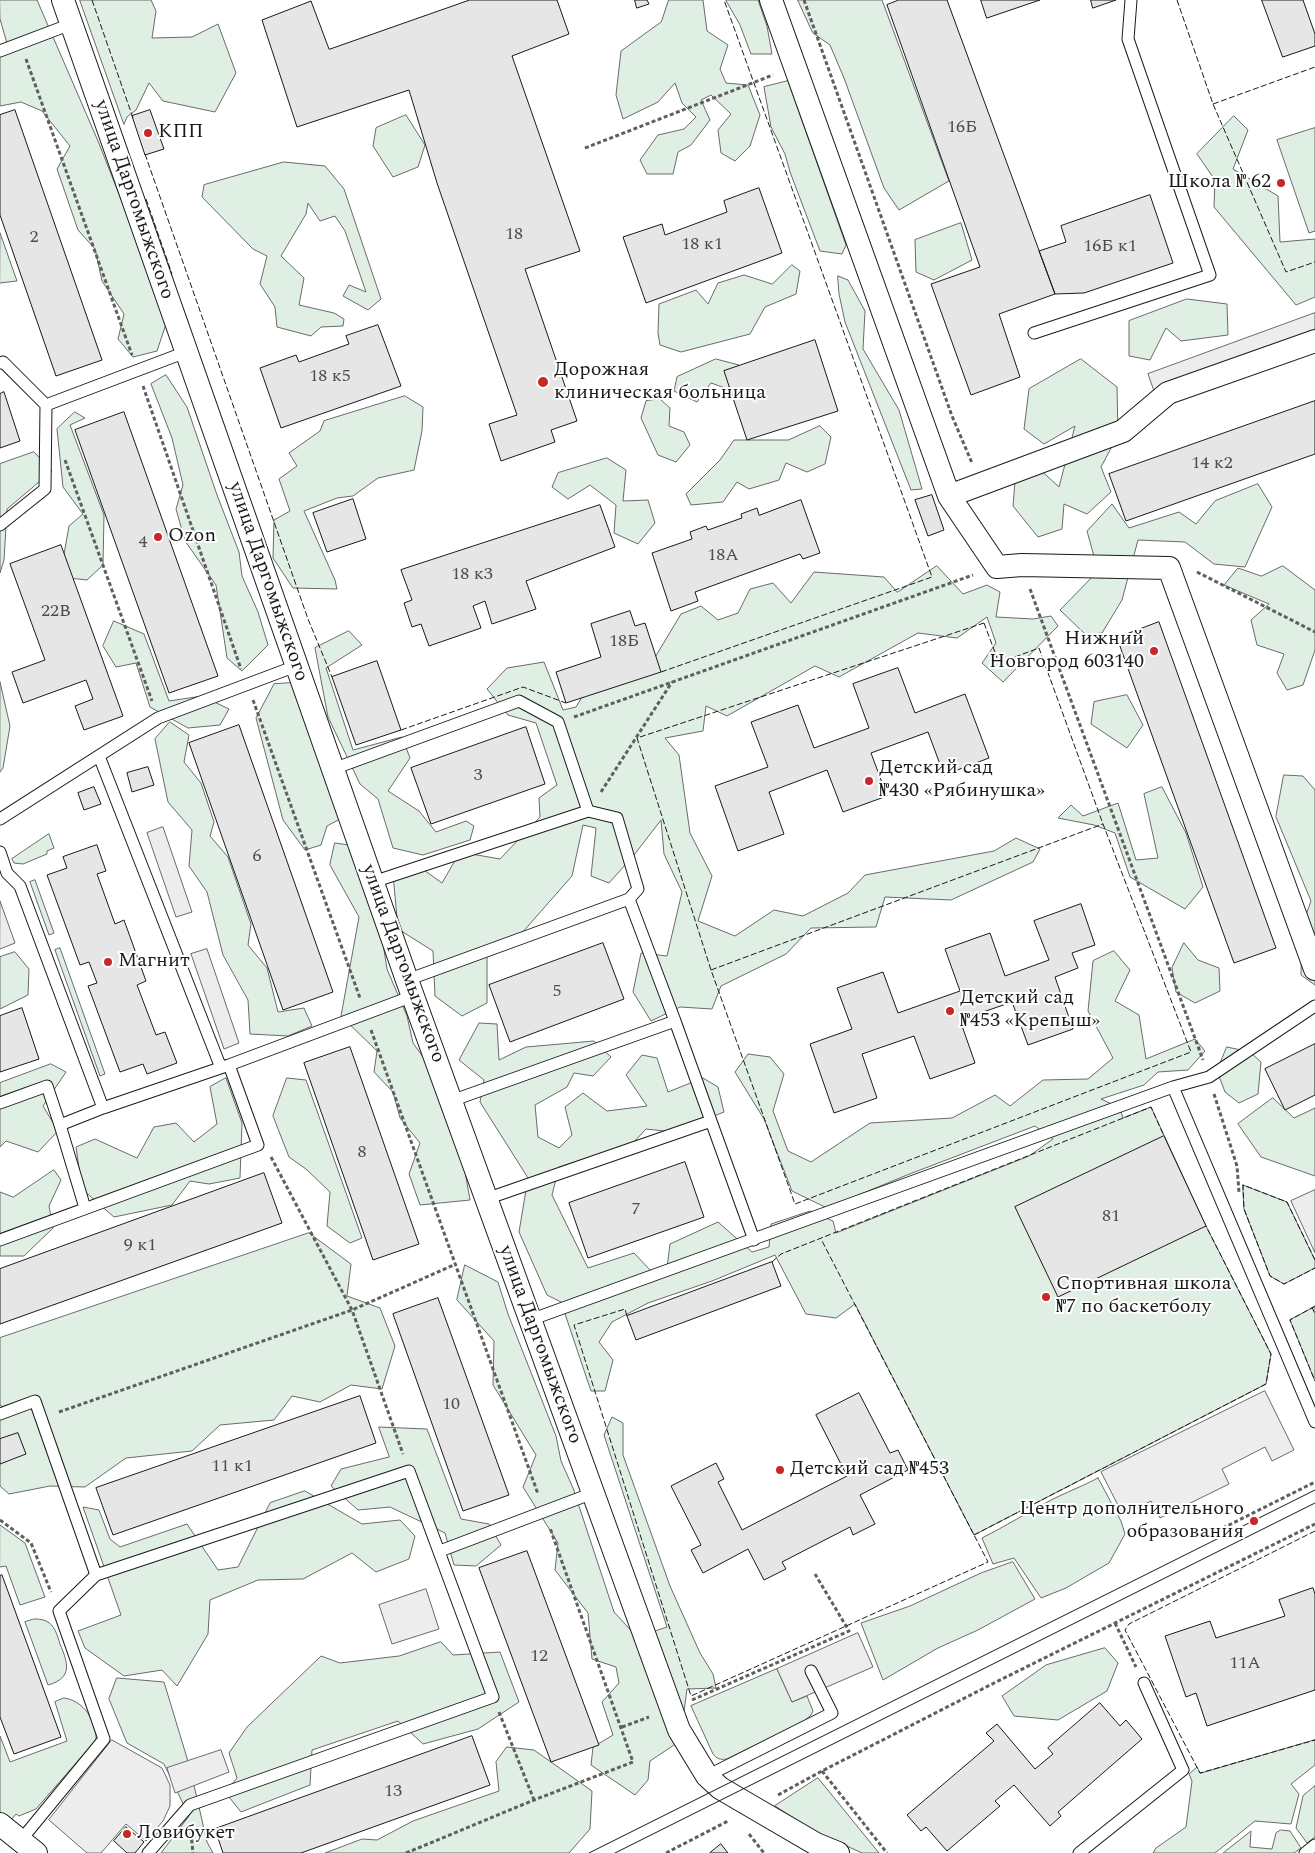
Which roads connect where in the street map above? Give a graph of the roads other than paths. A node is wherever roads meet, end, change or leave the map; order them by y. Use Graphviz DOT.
graph roads {
  1 [pos="63,0"];
  2 [pos="771,0"];
  3 [pos="1131,0"];
  4 [pos="71,24"];
  5 [pos="0,51"];
  6 [pos="1034,333"];
  7 [pos="1315,341"];
  8 [pos="186,352"];
  9 [pos="1,361"];
  10 [pos="46,405"];
  11 [pos="949,496"];
  12 [pos="0,525"];
  13 [pos="296,666"];
  14 [pos="99,756"];
  15 [pos="333,769"];
  16 [pos="588,811"];
  17 [pos="0,819"];
  18 [pos="0,852"];
  19 [pos="373,882"];
  20 [pos="629,899"];
  21 [pos="1315,969"];
  22 [pos="410,988"];
  23 [pos="1315,1006"];
  24 [pos="675,1021"];
  25 [pos="225,1066"];
  26 [pos="1173,1087"];
  27 [pos="451,1101"];
  28 [pos="0,1103"];
  29 [pos="103,1108"];
  30 [pos="711,1121"];
  31 [pos="60,1125"];
  32 [pos="486,1199"];
  33 [pos="85,1208"];
  34 [pos="0,1240"];
  35 [pos="754,1240"];
  36 [pos="530,1320"];
  37 [pos="0,1414"];
  38 [pos="1315,1422"];
  39 [pos="593,1493"];
  40 [pos="440,1551"];
  41 [pos="96,1575"];
  42 [pos="812,1670"];
  43 [pos="1144,1683"];
  44 [pos="706,1776"];
  45 [pos="0,1824"];
  46 [pos="1315,1845"];
  47 [pos="29,1847"];
  48 [pos="813,1849"];
  49 [pos="148,1853"];
  50 [pos="838,1853"];
  51 [pos="1081,1853"];
  52 [pos="1305,1853"];
  1 -- 4 [label="street, улица Даргомыжского"];
  2 -- 11 [label="street"];
  3 -- 6 [label="lane"];
  4 -- 5 [label="lane"];
  4 -- 8 [label="street, улица Даргомыжского"];
  7 -- 11 [label="street"];
  8 -- 10 [label="lane"];
  8 -- 13 [label="street, улица Даргомыжского"];
  9 -- 10 [label="lane"];
  10 -- 12 [label="lane"];
  11 -- 21 [label="street"];
  13 -- 14 [label="lane"];
  13 -- 15 [label="street, улица Даргомыжского"];
  14 -- 17 [label="lane"];
  14 -- 25 [label="lane"];
  15 -- 16 [label="lane"];
  15 -- 19 [label="street, улица Даргомыжского"];
  16 -- 19 [label="lane"];
  16 -- 20 [label="lane"];
  18 -- 29 [label="lane"];
  19 -- 22 [label="street, улица Даргомыжского"];
  20 -- 22 [label="lane"];
  20 -- 24 [label="lane"];
  22 -- 25 [label="lane"];
  22 -- 27 [label="street, улица Даргомыжского"];
  23 -- 26 [label="lane"];
  24 -- 27 [label="lane"];
  24 -- 30 [label="lane"];
  25 -- 29 [label="lane"];
  25 -- 33 [label="lane"];
  26 -- 35 [label="lane"];
  26 -- 38 [label="lane"];
  27 -- 32 [label="street, улица Даргомыжского"];
  28 -- 31 [label="lane"];
  29 -- 31 [label="lane"];
  30 -- 32 [label="lane"];
  30 -- 35 [label="lane"];
  31 -- 33 [label="lane"];
  32 -- 36 [label="street, улица Даргомыжского"];
  33 -- 34 [label="lane"];
  35 -- 36 [label="lane"];
  36 -- 39 [label="street, улица Даргомыжского"];
  37 -- 41 [label="lane"];
  39 -- 40 [label="lane"];
  39 -- 44 [label="street, улица Даргомыжского"];
  40 -- 41 [label="lane"];
  40 -- 49 [label="lane"];
  41 -- 47 [label="lane"];
  42 -- 44 [label="lane"];
  43 -- 51 [label="lane"];
  44 -- 48 [label="street, улица Даргомыжского"];
  45 -- 47 [label="street"];
  46 -- 52 [label="lane"];
  48 -- 50 [label="street, улица Даргомыжского"];
}
